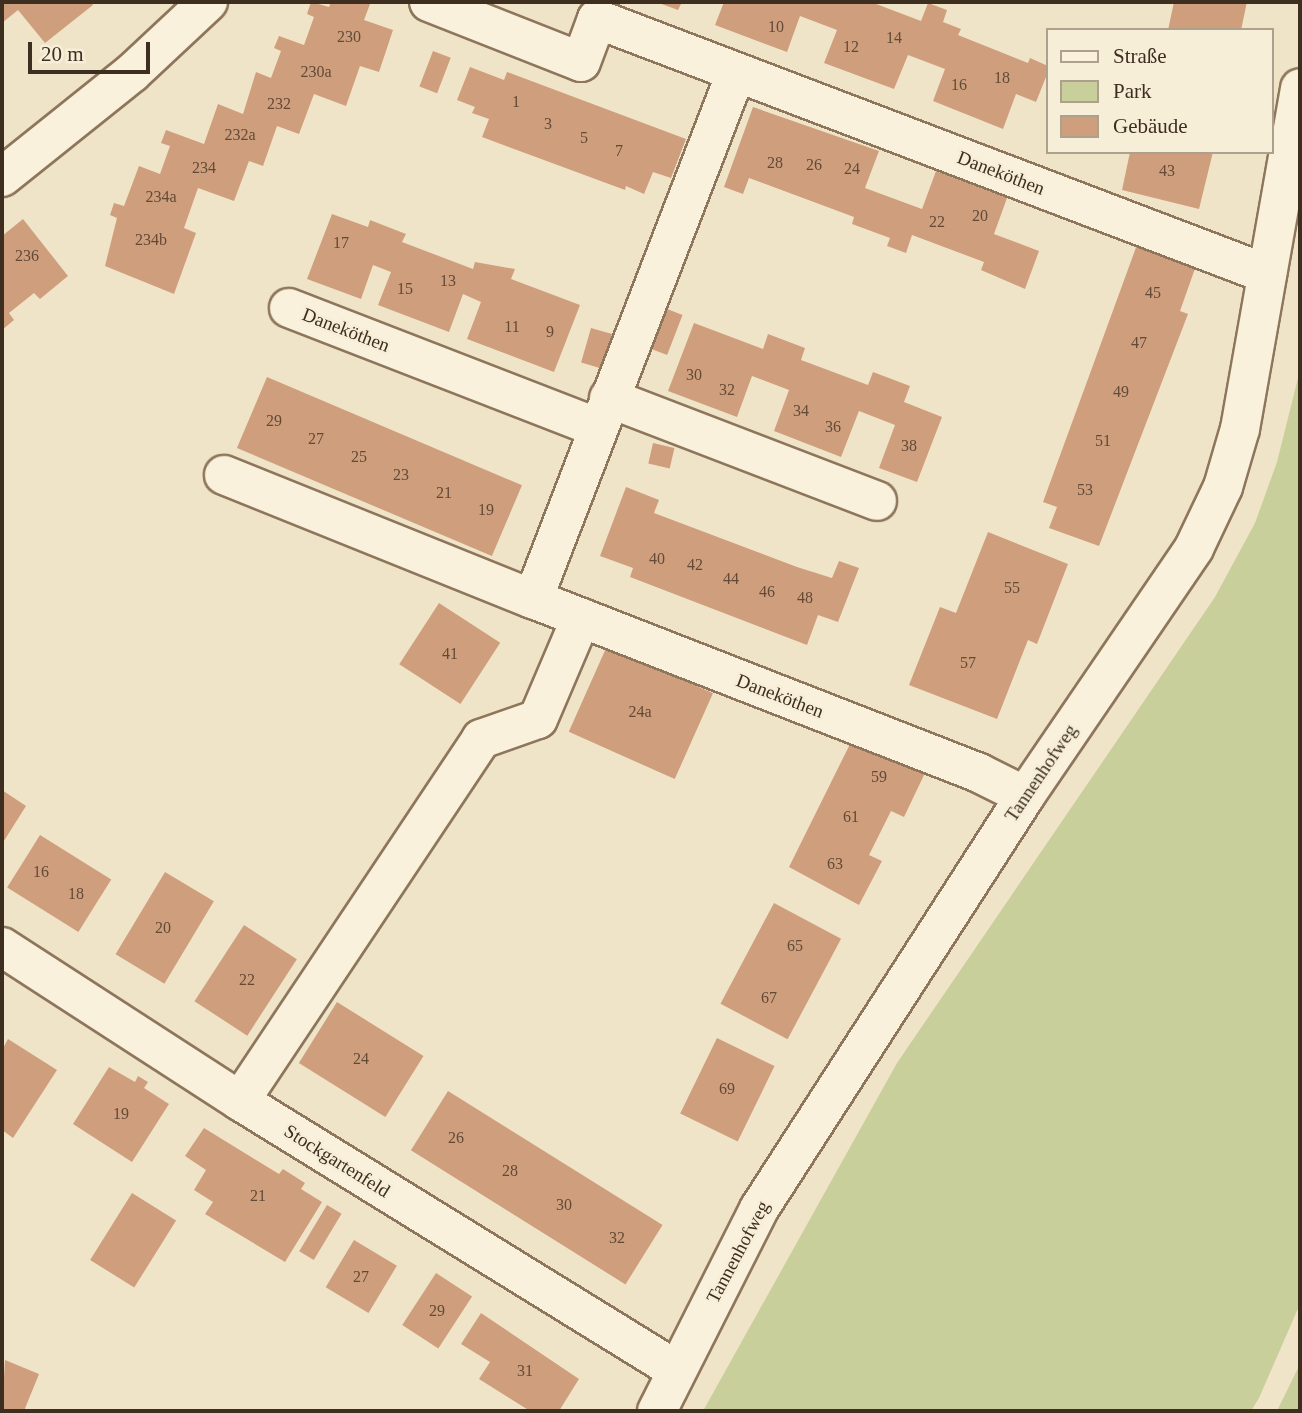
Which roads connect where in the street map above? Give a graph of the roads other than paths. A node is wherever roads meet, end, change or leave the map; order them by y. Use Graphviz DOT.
graph roads {
  1 [pos="208,2"];
  2 [pos="429,2"];
  3 [pos="736,73"];
  4 [pos="1300,88"];
  5 [pos="2,177"];
  6 [pos="1267,274"];
  7 [pos="289,308"];
  8 [pos="604,413"];
  9 [pos="224,475"];
  10 [pos="877,501"];
  11 [pos="533,599"];
  12 [pos="581,618"];
  13 [pos="1025,796"];
  14 [pos="2,947"];
  15 [pos="240,1101"];
  16 [pos="676,1370"];
  17 [pos="657,1411"];
  1 -- 5 [label="street"];
  2 -- 3 [label="street, Daneköthen"];
  3 -- 6 [label="street, Daneköthen"];
  3 -- 8 [label="street"];
  4 -- 6 [label="street, Tannenhofweg"];
  6 -- 13 [label="street, Tannenhofweg"];
  7 -- 8 [label="street, Daneköthen"];
  8 -- 10 [label="street, Daneköthen"];
  8 -- 11 [label="street"];
  9 -- 11 [label="street, Daneköthen"];
  11 -- 12 [label="street, Daneköthen"];
  12 -- 13 [label="street, Daneköthen"];
  12 -- 15 [label="street"];
  13 -- 16 [label="street, Tannenhofweg"];
  14 -- 15 [label="street, Stockgartenfeld"];
  15 -- 16 [label="street, Stockgartenfeld"];
  16 -- 17 [label="street, Tannenhofweg"];
}
